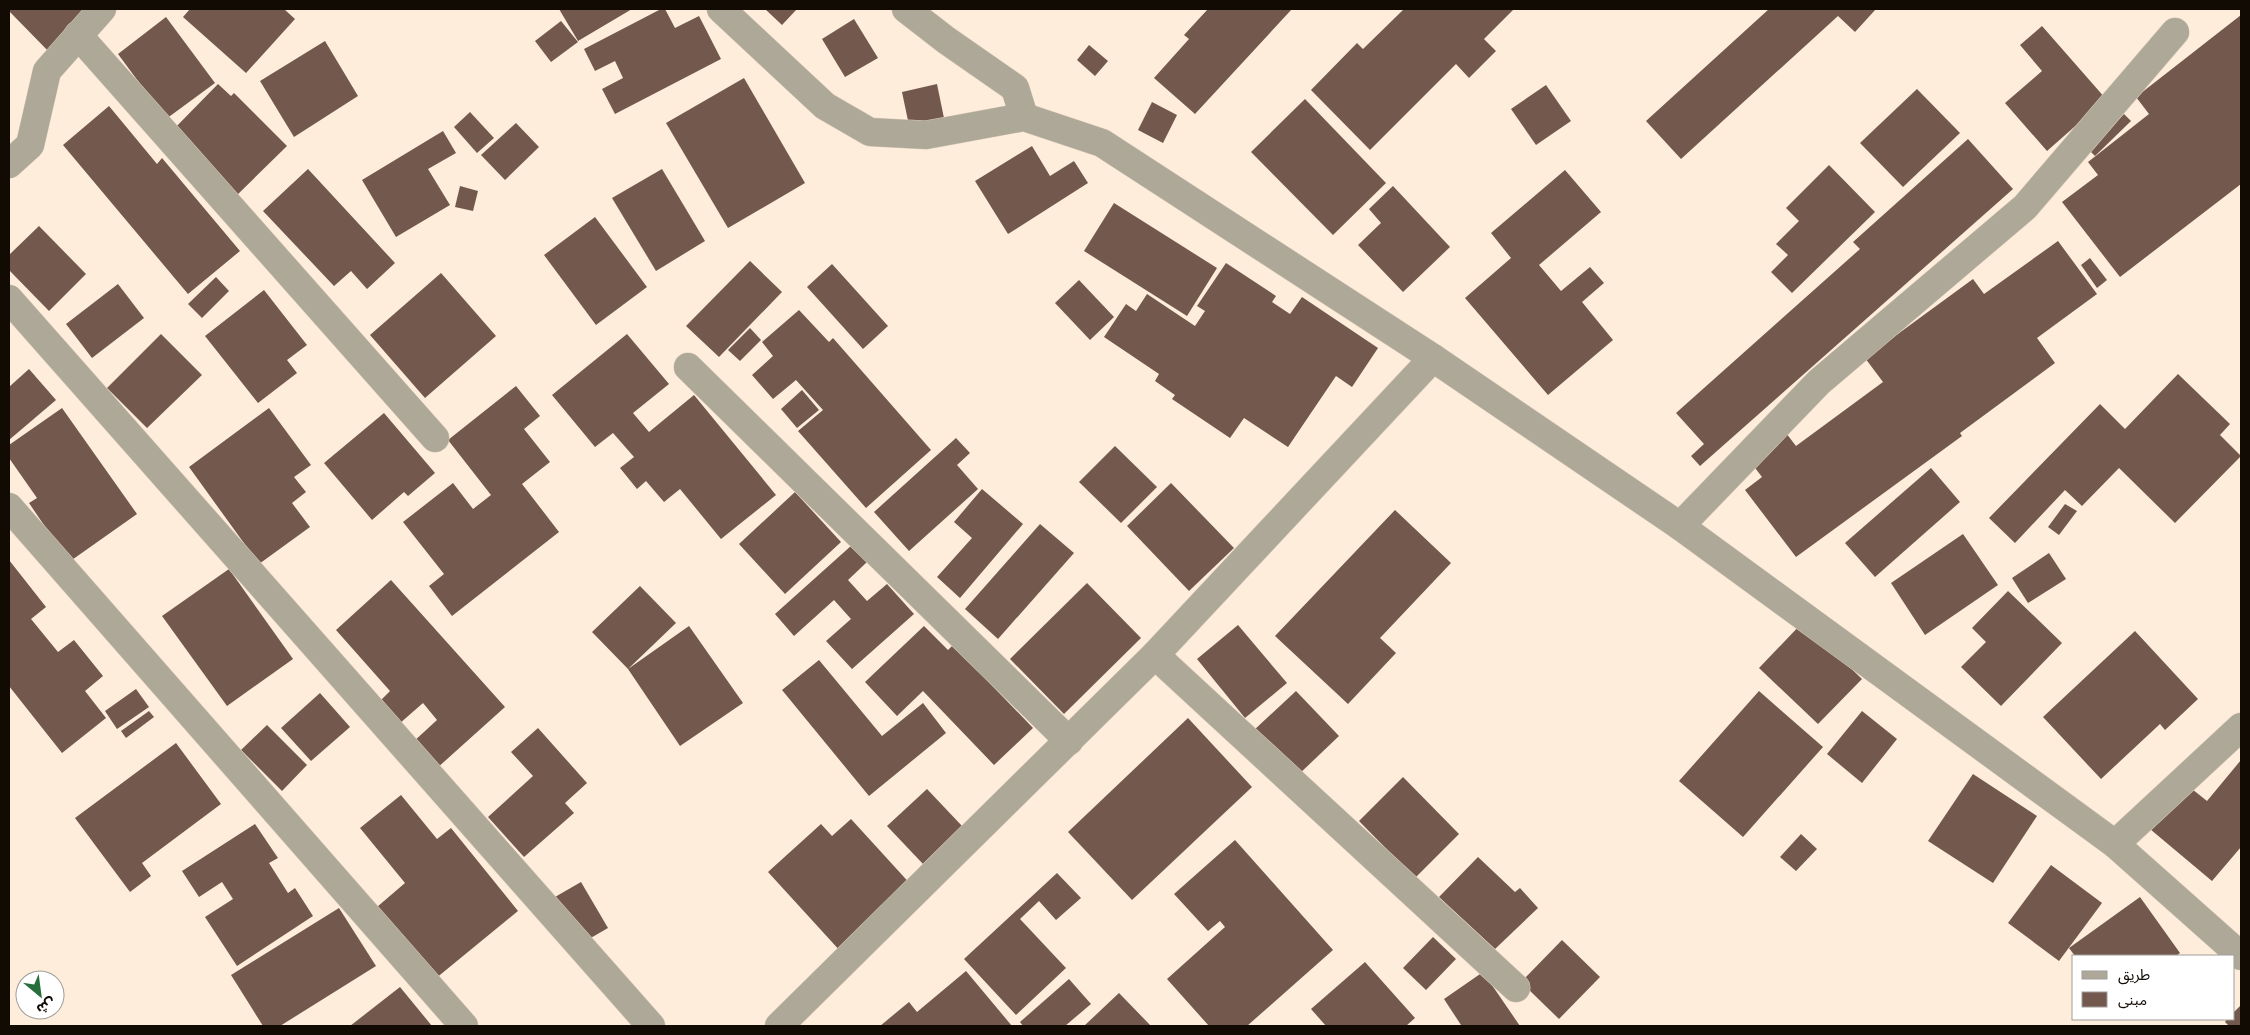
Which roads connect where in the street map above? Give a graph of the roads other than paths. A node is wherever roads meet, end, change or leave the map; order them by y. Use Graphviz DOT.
graph roads {
  1 [pos="102,9"];
  2 [pos="721,9"];
  3 [pos="906,9"];
  4 [pos="2175,32"];
  5 [pos="78,35"];
  6 [pos="1024,117"];
  7 [pos="9,164"];
  8 [pos="9,299"];
  9 [pos="1433,358"];
  10 [pos="688,367"];
  11 [pos="434,438"];
  12 [pos="9,507"];
  13 [pos="1680,526"];
  14 [pos="1155,655"];
  15 [pos="2241,727"];
  16 [pos="1070,741"];
  17 [pos="2115,844"];
  18 [pos="2241,956"];
  19 [pos="1516,988"];
  20 [pos="464,1026"];
  21 [pos="651,1026"];
  22 [pos="779,1026"];
  1 -- 5 [label="street"];
  2 -- 6 [label="street"];
  3 -- 6 [label="street"];
  4 -- 13 [label="street"];
  5 -- 7 [label="street"];
  5 -- 11 [label="street"];
  6 -- 9 [label="street"];
  8 -- 21 [label="street"];
  9 -- 13 [label="street"];
  9 -- 14 [label="street"];
  10 -- 16 [label="street"];
  12 -- 20 [label="street"];
  13 -- 17 [label="street"];
  14 -- 16 [label="street"];
  14 -- 19 [label="street"];
  15 -- 17 [label="street"];
  16 -- 22 [label="street"];
  17 -- 18 [label="street"];
}
